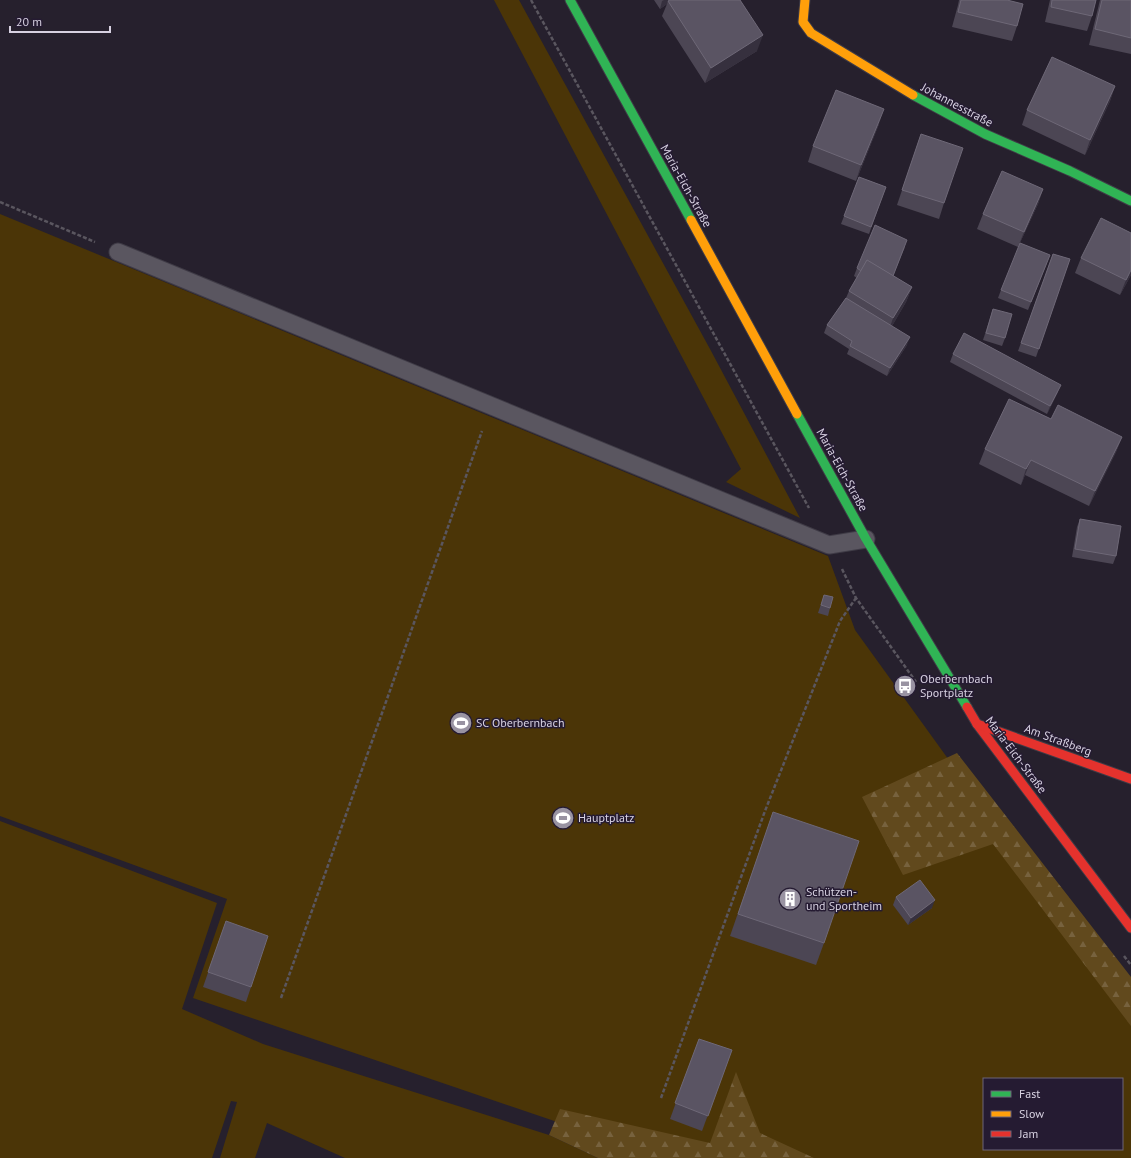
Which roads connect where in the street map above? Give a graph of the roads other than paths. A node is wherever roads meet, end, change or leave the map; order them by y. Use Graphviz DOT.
graph roads {
  1 [pos="570,0"];
  2 [pos="805,0"];
  3 [pos="1131,200"];
  4 [pos="118,252"];
  5 [pos="866,539"];
  6 [pos="978,724"];
  7 [pos="1131,779"];
  8 [pos="1131,928"];
  1 -- 5 [label="main road, Maria-Eich-Straße"];
  2 -- 3 [label="main road, Johannesstraße"];
  4 -- 5 [label="lane"];
  5 -- 6 [label="main road, Maria-Eich-Straße"];
  6 -- 7 [label="main road, Am Straßberg"];
  6 -- 8 [label="main road, Maria-Eich-Straße"];
}
